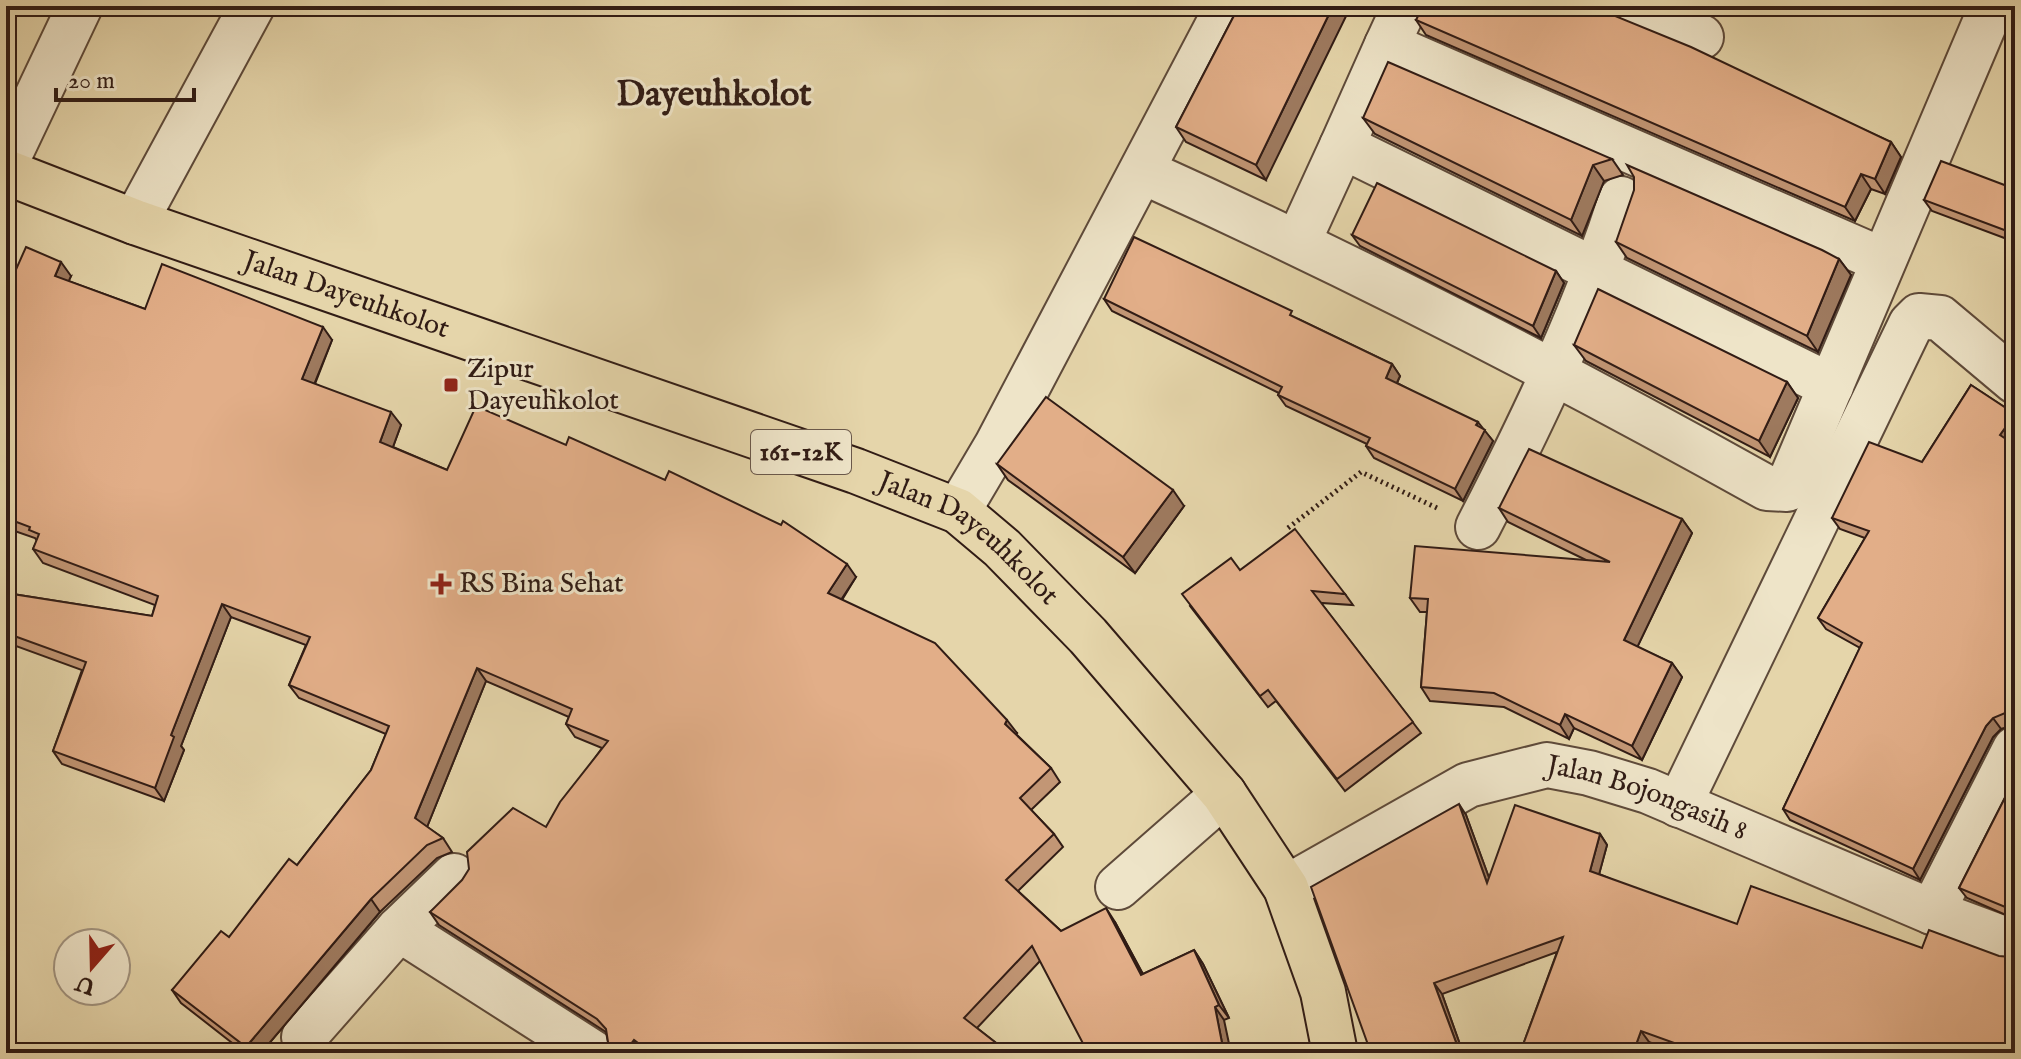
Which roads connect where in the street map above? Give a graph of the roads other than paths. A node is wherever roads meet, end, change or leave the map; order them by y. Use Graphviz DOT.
graph roads {
  1 [pos="80,6"];
  2 [pos="252,6"];
  3 [pos="1228,6"];
  4 [pos="1405,6"];
  5 [pos="1630,6"];
  6 [pos="1992,6"];
  7 [pos="1701,37"];
  8 [pos="1387,45"];
  9 [pos="1342,146"];
  10 [pos="6,162"];
  11 [pos="6,172"];
  12 [pos="1144,172"];
  13 [pos="1621,199"];
  14 [pos="135,222"];
  15 [pos="1298,242"];
  16 [pos="1882,260"];
  17 [pos="1598,269"];
  18 [pos="1555,370"];
  19 [pos="2015,381"];
  20 [pos="1831,386"];
  21 [pos="958,511"];
  22 [pos="1478,527"];
  23 [pos="2015,749"];
  24 [pos="1224,794"];
  25 [pos="1679,805"];
  26 [pos="454,876"];
  27 [pos="1118,887"];
  28 [pos="1286,888"];
  29 [pos="1932,912"];
  30 [pos="399,929"];
  31 [pos="2015,943"];
  32 [pos="304,1037"];
  33 [pos="593,1053"];
  34 [pos="1335,1053"];
  1 -- 10 [label="street"];
  2 -- 14 [label="street"];
  3 -- 12 [label="street"];
  4 -- 8 [label="street"];
  5 -- 7 [label="street"];
  6 -- 16 [label="street"];
  8 -- 9 [label="street"];
  8 -- 16 [label="street"];
  9 -- 15 [label="street"];
  9 -- 17 [label="street"];
  11 -- 14 [label="main road, Jalan Dayeuhkolot / 161-12K"];
  12 -- 15 [label="street"];
  12 -- 21 [label="street"];
  13 -- 17 [label="street"];
  14 -- 21 [label="main road, Jalan Dayeuhkolot / 161-12K"];
  15 -- 18 [label="street"];
  16 -- 20 [label="street"];
  17 -- 18 [label="street"];
  17 -- 20 [label="street"];
  18 -- 20 [label="street"];
  18 -- 22 [label="street"];
  19 -- 25 [label="street"];
  21 -- 24 [label="main road, Jalan Dayeuhkolot / 161-12K"];
  23 -- 29 [label="street"];
  24 -- 27 [label="street"];
  24 -- 28 [label="main road, Jalan Dayeuhkolot / 161-12K"];
  25 -- 28 [label="street, Jalan Bojongasih 8"];
  25 -- 29 [label="street, Jalan Bojongasih 8"];
  26 -- 30 [label="street"];
  28 -- 34 [label="main road, Jalan Dayeuhkolot / 161-12K"];
  29 -- 31 [label="street, Jalan Bojongasih 8"];
  30 -- 32 [label="street"];
  30 -- 33 [label="street"];
}
